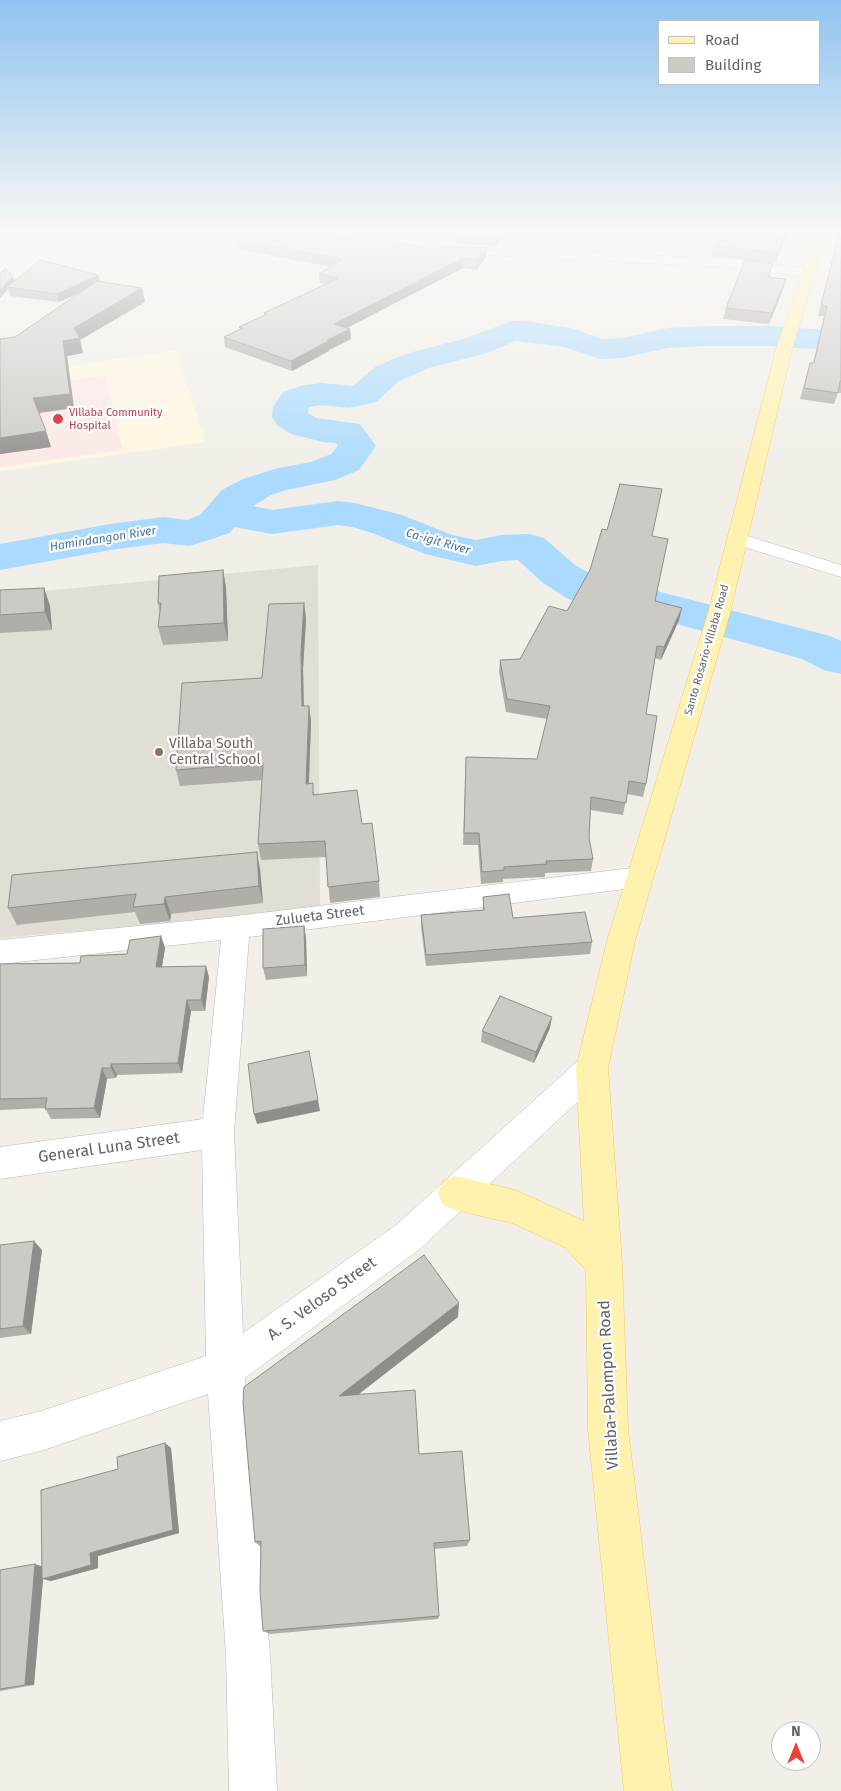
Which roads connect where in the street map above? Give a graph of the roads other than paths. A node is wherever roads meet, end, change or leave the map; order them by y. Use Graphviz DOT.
graph roads {
  1 [pos="795,315"];
  2 [pos="738,538"];
  3 [pos="841,572"];
  4 [pos="640,878"];
  5 [pos="236,926"];
  6 [pos="0,952"];
  7 [pos="592,1068"];
  8 [pos="218,1132"];
  9 [pos="0,1162"];
  10 [pos="454,1193"];
  11 [pos="604,1263"];
  12 [pos="225,1368"];
  13 [pos="0,1441"];
  14 [pos="253,1791"];
  15 [pos="648,1791"];
  1 -- 2 [label="main road, Santo Rosario-Villaba Road"];
  2 -- 3 [label="street"];
  2 -- 4 [label="main road, Santo Rosario-Villaba Road"];
  4 -- 5 [label="street, Zulueta Street"];
  4 -- 7 [label="main road, Santo Rosario-Villaba Road"];
  5 -- 6 [label="street, Zulueta Street"];
  5 -- 8 [label="street"];
  7 -- 10 [label="street, A. S. Veloso Street"];
  7 -- 11 [label="main road, Villaba-Palompon Road"];
  8 -- 9 [label="street, General Luna Street"];
  8 -- 12 [label="street"];
  10 -- 11 [label="main road"];
  10 -- 12 [label="street, A. S. Veloso Street"];
  11 -- 15 [label="main road, Villaba-Palompon Road"];
  12 -- 13 [label="street, A. S. Veloso Street"];
  12 -- 14 [label="street"];
}
